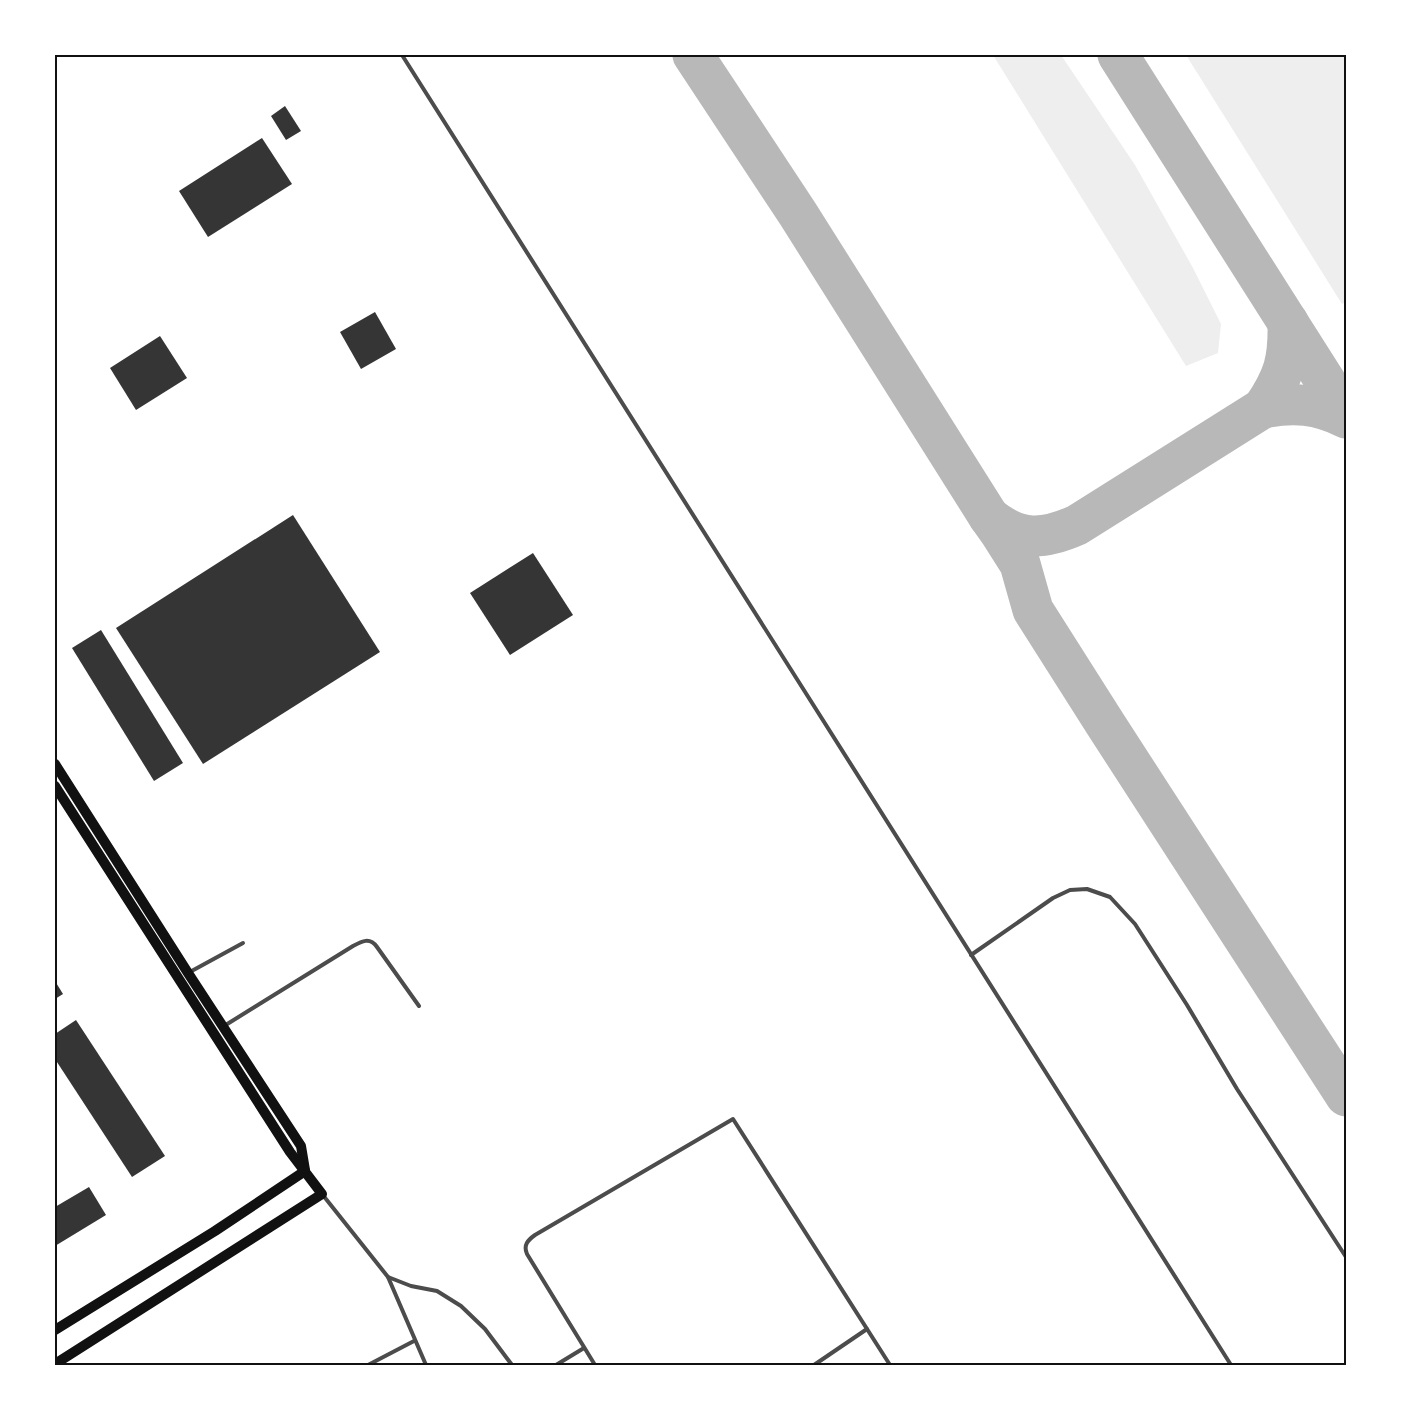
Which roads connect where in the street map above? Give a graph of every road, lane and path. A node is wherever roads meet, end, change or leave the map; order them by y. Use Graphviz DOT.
graph roads {
  1 [pos="402,55"];
  2 [pos="55,764"];
  3 [pos="55,786"];
  4 [pos="243,943"];
  5 [pos="971,954"];
  6 [pos="188,973"];
  7 [pos="418,1006"];
  8 [pos="224,1026"];
  9 [pos="305,1170"];
  10 [pos="322,1194"];
  11 [pos="1346,1257"];
  12 [pos="388,1277"];
  13 [pos="55,1330"];
  14 [pos="867,1330"];
  15 [pos="414,1341"];
  16 [pos="584,1348"];
  17 [pos="55,1364"];
  18 [pos="368,1365"];
  19 [pos="426,1365"];
  20 [pos="512,1365"];
  21 [pos="556,1365"];
  22 [pos="595,1365"];
  23 [pos="814,1365"];
  24 [pos="890,1365"];
  25 [pos="1231,1365"];
  1 -- 5 [label="lane"];
  2 -- 6 [label="main road"];
  3 -- 9 [label="main road"];
  4 -- 6 [label="lane"];
  5 -- 11 [label="lane"];
  5 -- 25 [label="lane"];
  6 -- 8 [label="main road"];
  7 -- 8 [label="lane"];
  8 -- 9 [label="main road"];
  9 -- 10 [label="main road"];
  9 -- 13 [label="main road"];
  10 -- 12 [label="lane"];
  10 -- 17 [label="main road"];
  12 -- 15 [label="lane"];
  12 -- 20 [label="lane"];
  14 -- 16 [label="lane"];
  14 -- 23 [label="lane"];
  14 -- 24 [label="lane"];
  15 -- 18 [label="lane"];
  15 -- 19 [label="lane"];
  16 -- 21 [label="lane"];
  16 -- 22 [label="lane"];
}
